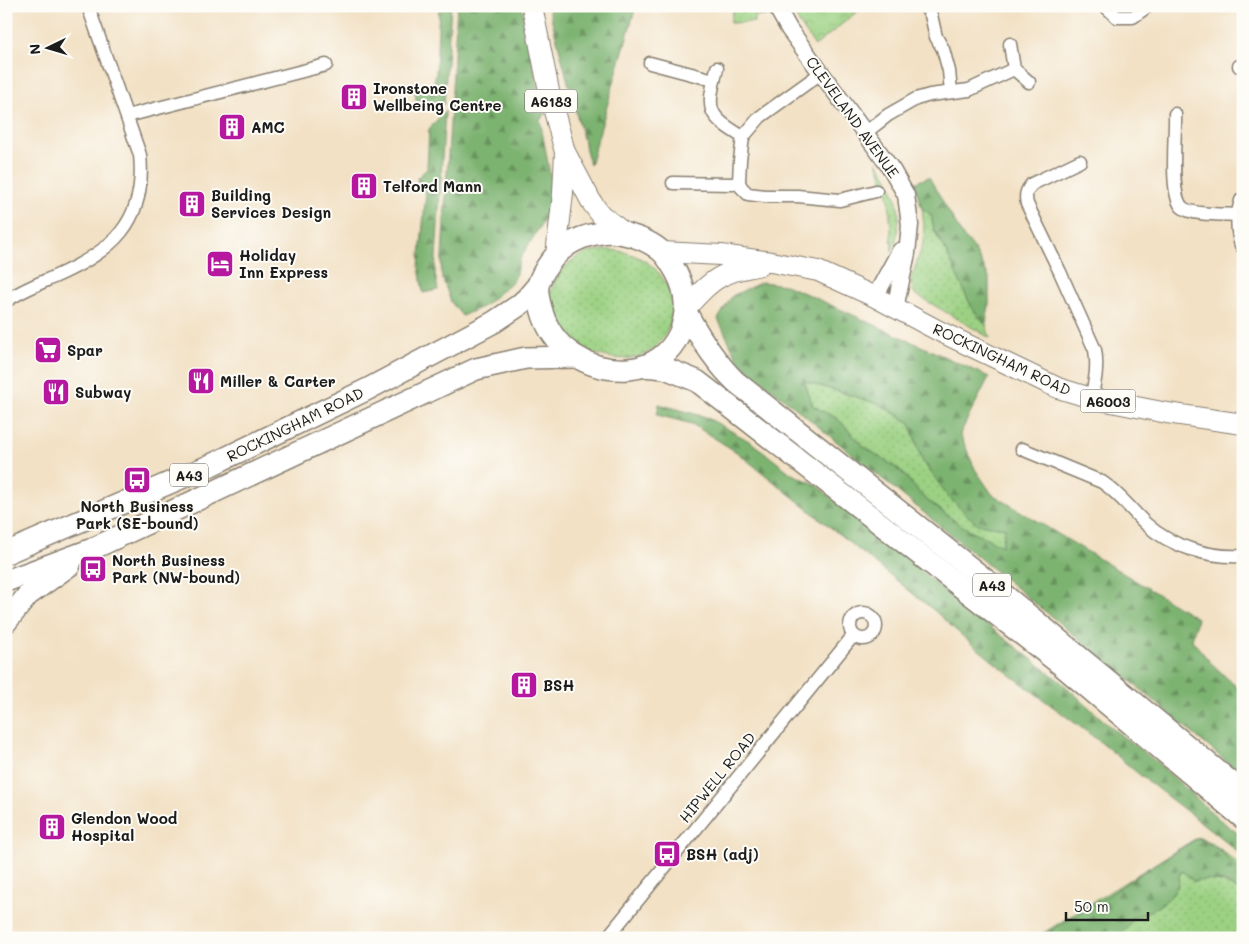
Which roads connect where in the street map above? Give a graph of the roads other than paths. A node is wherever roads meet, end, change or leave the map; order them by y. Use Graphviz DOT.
graph roads {
  1 [pos="88,6"];
  2 [pos="532,6"];
  3 [pos="776,6"];
  4 [pos="925,6"];
  5 [pos="1105,6"];
  6 [pos="1148,6"];
  7 [pos="1010,44"];
  8 [pos="650,63"];
  9 [pos="326,65"];
  10 [pos="1014,69"];
  11 [pos="820,73"];
  12 [pos="1029,82"];
  13 [pos="951,92"];
  14 [pos="1175,114"];
  15 [pos="127,116"];
  16 [pos="865,133"];
  17 [pos="744,137"];
  18 [pos="565,152"];
  19 [pos="1080,161"];
  20 [pos="739,182"];
  21 [pos="673,183"];
  22 [pos="876,191"];
  23 [pos="1241,208"];
  24 [pos="624,233"];
  25 [pos="909,236"];
  26 [pos="1243,245"];
  27 [pos="662,252"];
  28 [pos="556,255"];
  29 [pos="771,262"];
  30 [pos="538,285"];
  31 [pos="875,297"];
  32 [pos="6,301"];
  33 [pos="893,306"];
  34 [pos="686,310"];
  35 [pos="576,357"];
  36 [pos="643,366"];
  37 [pos="1091,398"];
  38 [pos="1243,424"];
  39 [pos="1022,449"];
  40 [pos="6,535"];
  41 [pos="38,540"];
  42 [pos="90,550"];
  43 [pos="6,553"];
  44 [pos="1243,556"];
  45 [pos="6,581"];
  46 [pos="6,622"];
  47 [pos="853,636"];
  48 [pos="1243,792"];
  49 [pos="1243,818"];
  50 [pos="607,938"];
  1 -- 15 [label="street"];
  2 -- 18 [label="main road, A6183"];
  3 -- 11 [label="street, CLEVELAND AVENUE"];
  4 -- 13 [label="street"];
  5 -- 6 [label="street"];
  7 -- 10 [label="street"];
  8 -- 17 [label="street"];
  9 -- 15 [label="street"];
  10 -- 12 [label="street"];
  10 -- 13 [label="street"];
  11 -- 16 [label="street, CLEVELAND AVENUE"];
  11 -- 17 [label="street"];
  13 -- 16 [label="street"];
  14 -- 23 [label="street"];
  15 -- 32 [label="street"];
  16 -- 25 [label="street, CLEVELAND AVENUE"];
  17 -- 20 [label="street"];
  18 -- 24 [label="main road, A6183"];
  18 -- 28 [label="main road, A6183"];
  19 -- 37 [label="street"];
  20 -- 21 [label="street"];
  20 -- 22 [label="street"];
  23 -- 26 [label="street"];
  24 -- 27 [label="highway, A43"];
  24 -- 28 [label="highway, A43"];
  25 -- 31 [label="street"];
  25 -- 33 [label="street, CLEVELAND AVENUE"];
  27 -- 29 [label="main road, ROCKINGHAM ROAD / A6003"];
  27 -- 34 [label="highway, A43"];
  28 -- 30 [label="highway, A43"];
  29 -- 31 [label="main road, ROCKINGHAM ROAD / A6003"];
  29 -- 34 [label="main road, ROCKINGHAM ROAD / A6003"];
  30 -- 35 [label="highway, A43"];
  30 -- 41 [label="highway, ROCKINGHAM ROAD / A43"];
  31 -- 33 [label="main road, ROCKINGHAM ROAD / A6003"];
  33 -- 37 [label="main road, ROCKINGHAM ROAD / A6003"];
  34 -- 36 [label="highway, A43"];
  34 -- 48 [label="highway, A43"];
  35 -- 36 [label="highway, A43"];
  35 -- 42 [label="highway, ROCKINGHAM ROAD / A43"];
  36 -- 49 [label="highway, A43"];
  37 -- 38 [label="main road, ROCKINGHAM ROAD / A6003"];
  39 -- 44 [label="street"];
  40 -- 41 [label="highway"];
  41 -- 43 [label="highway, ROCKINGHAM ROAD / A43"];
  42 -- 45 [label="highway, ROCKINGHAM ROAD / A43"];
  42 -- 46 [label="highway, ROCKINGHAM ROAD / A43"];
  47 -- 50 [label="street, HIPWELL ROAD"];
}
